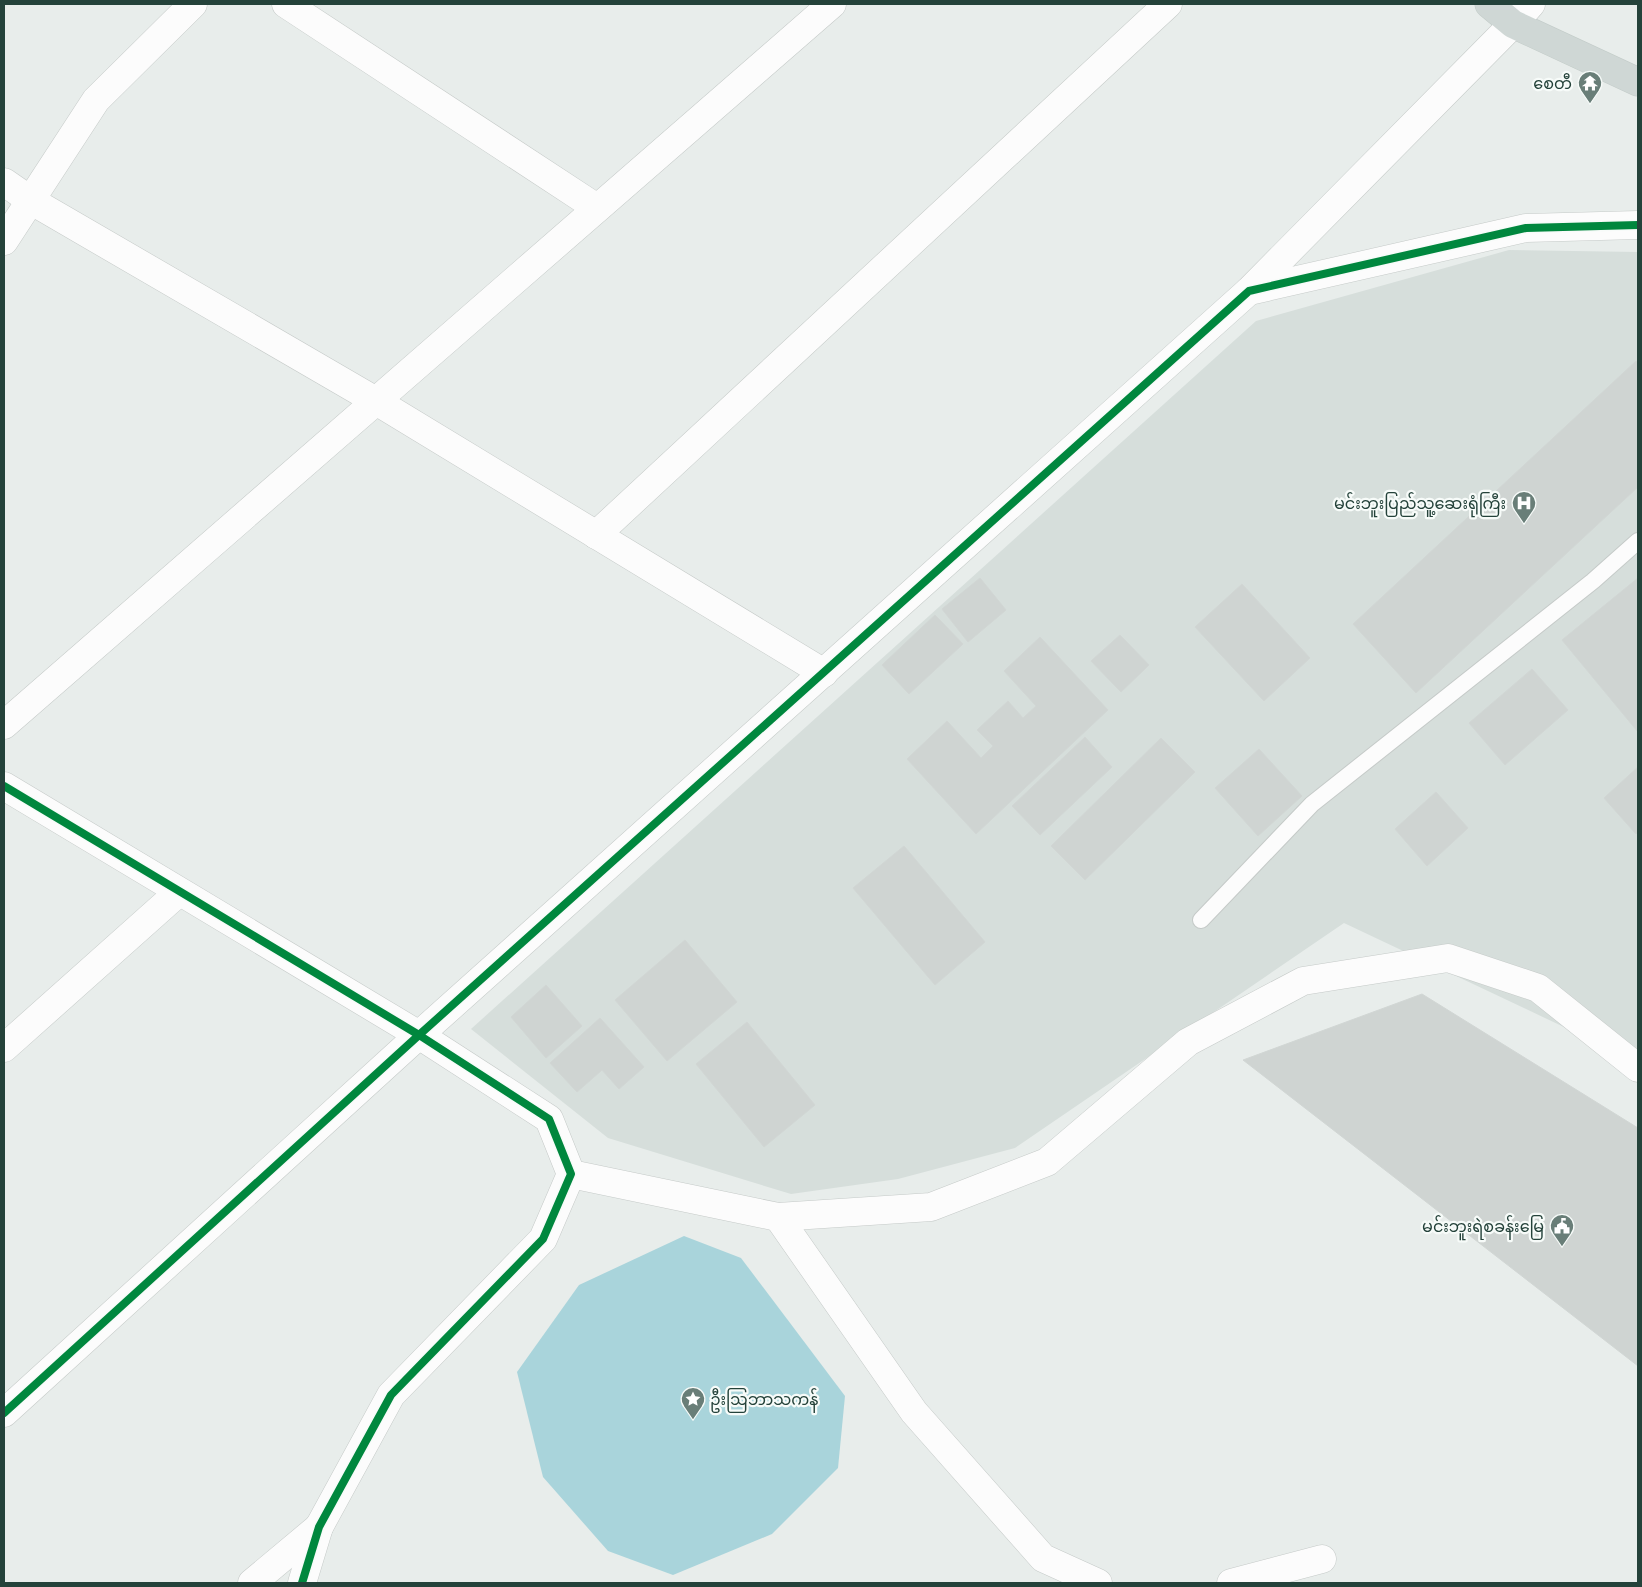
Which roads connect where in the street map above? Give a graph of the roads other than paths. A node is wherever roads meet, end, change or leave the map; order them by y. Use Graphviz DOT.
graph roads {
  1 [pos="193,4"];
  2 [pos="286,4"];
  3 [pos="832,4"];
  4 [pos="1168,4"];
  5 [pos="1489,4"];
  6 [pos="1530,4"];
  7 [pos="1513,24"];
  8 [pos="1638,82"];
  9 [pos="4,182"];
  10 [pos="30,200"];
  11 [pos="597,208"];
  12 [pos="1638,225"];
  13 [pos="4,241"];
  14 [pos="1249,291"];
  15 [pos="376,401"];
  16 [pos="596,534"];
  17 [pos="1638,541"];
  18 [pos="824,673"];
  19 [pos="4,725"];
  20 [pos="4,786"];
  21 [pos="179,892"];
  22 [pos="1201,920"];
  23 [pos="419,1035"];
  24 [pos="4,1048"];
  25 [pos="1638,1068"];
  26 [pos="571,1174"];
  27 [pos="778,1217"];
  28 [pos="4,1413"];
  29 [pos="319,1527"];
  30 [pos="1322,1558"];
  31 [pos="252,1583"];
  32 [pos="302,1583"];
  33 [pos="1098,1583"];
  34 [pos="1231,1583"];
  1 -- 10 [label="street"];
  2 -- 11 [label="street"];
  3 -- 11 [label="street"];
  4 -- 16 [label="street"];
  5 -- 7 [label="main road"];
  6 -- 7 [label="street"];
  7 -- 8 [label="main road"];
  7 -- 14 [label="street"];
  9 -- 10 [label="street"];
  10 -- 13 [label="street"];
  10 -- 15 [label="street"];
  11 -- 15 [label="street"];
  12 -- 14 [label="street"];
  14 -- 18 [label="street"];
  15 -- 16 [label="street"];
  15 -- 19 [label="street"];
  16 -- 18 [label="street"];
  17 -- 22 [label="lane"];
  18 -- 23 [label="street"];
  20 -- 21 [label="street"];
  21 -- 23 [label="street"];
  21 -- 24 [label="street"];
  23 -- 26 [label="street"];
  23 -- 28 [label="street"];
  25 -- 27 [label="street"];
  26 -- 27 [label="street"];
  26 -- 29 [label="street"];
  27 -- 33 [label="street"];
  29 -- 31 [label="street"];
  29 -- 32 [label="street"];
  30 -- 34 [label="street"];
}
